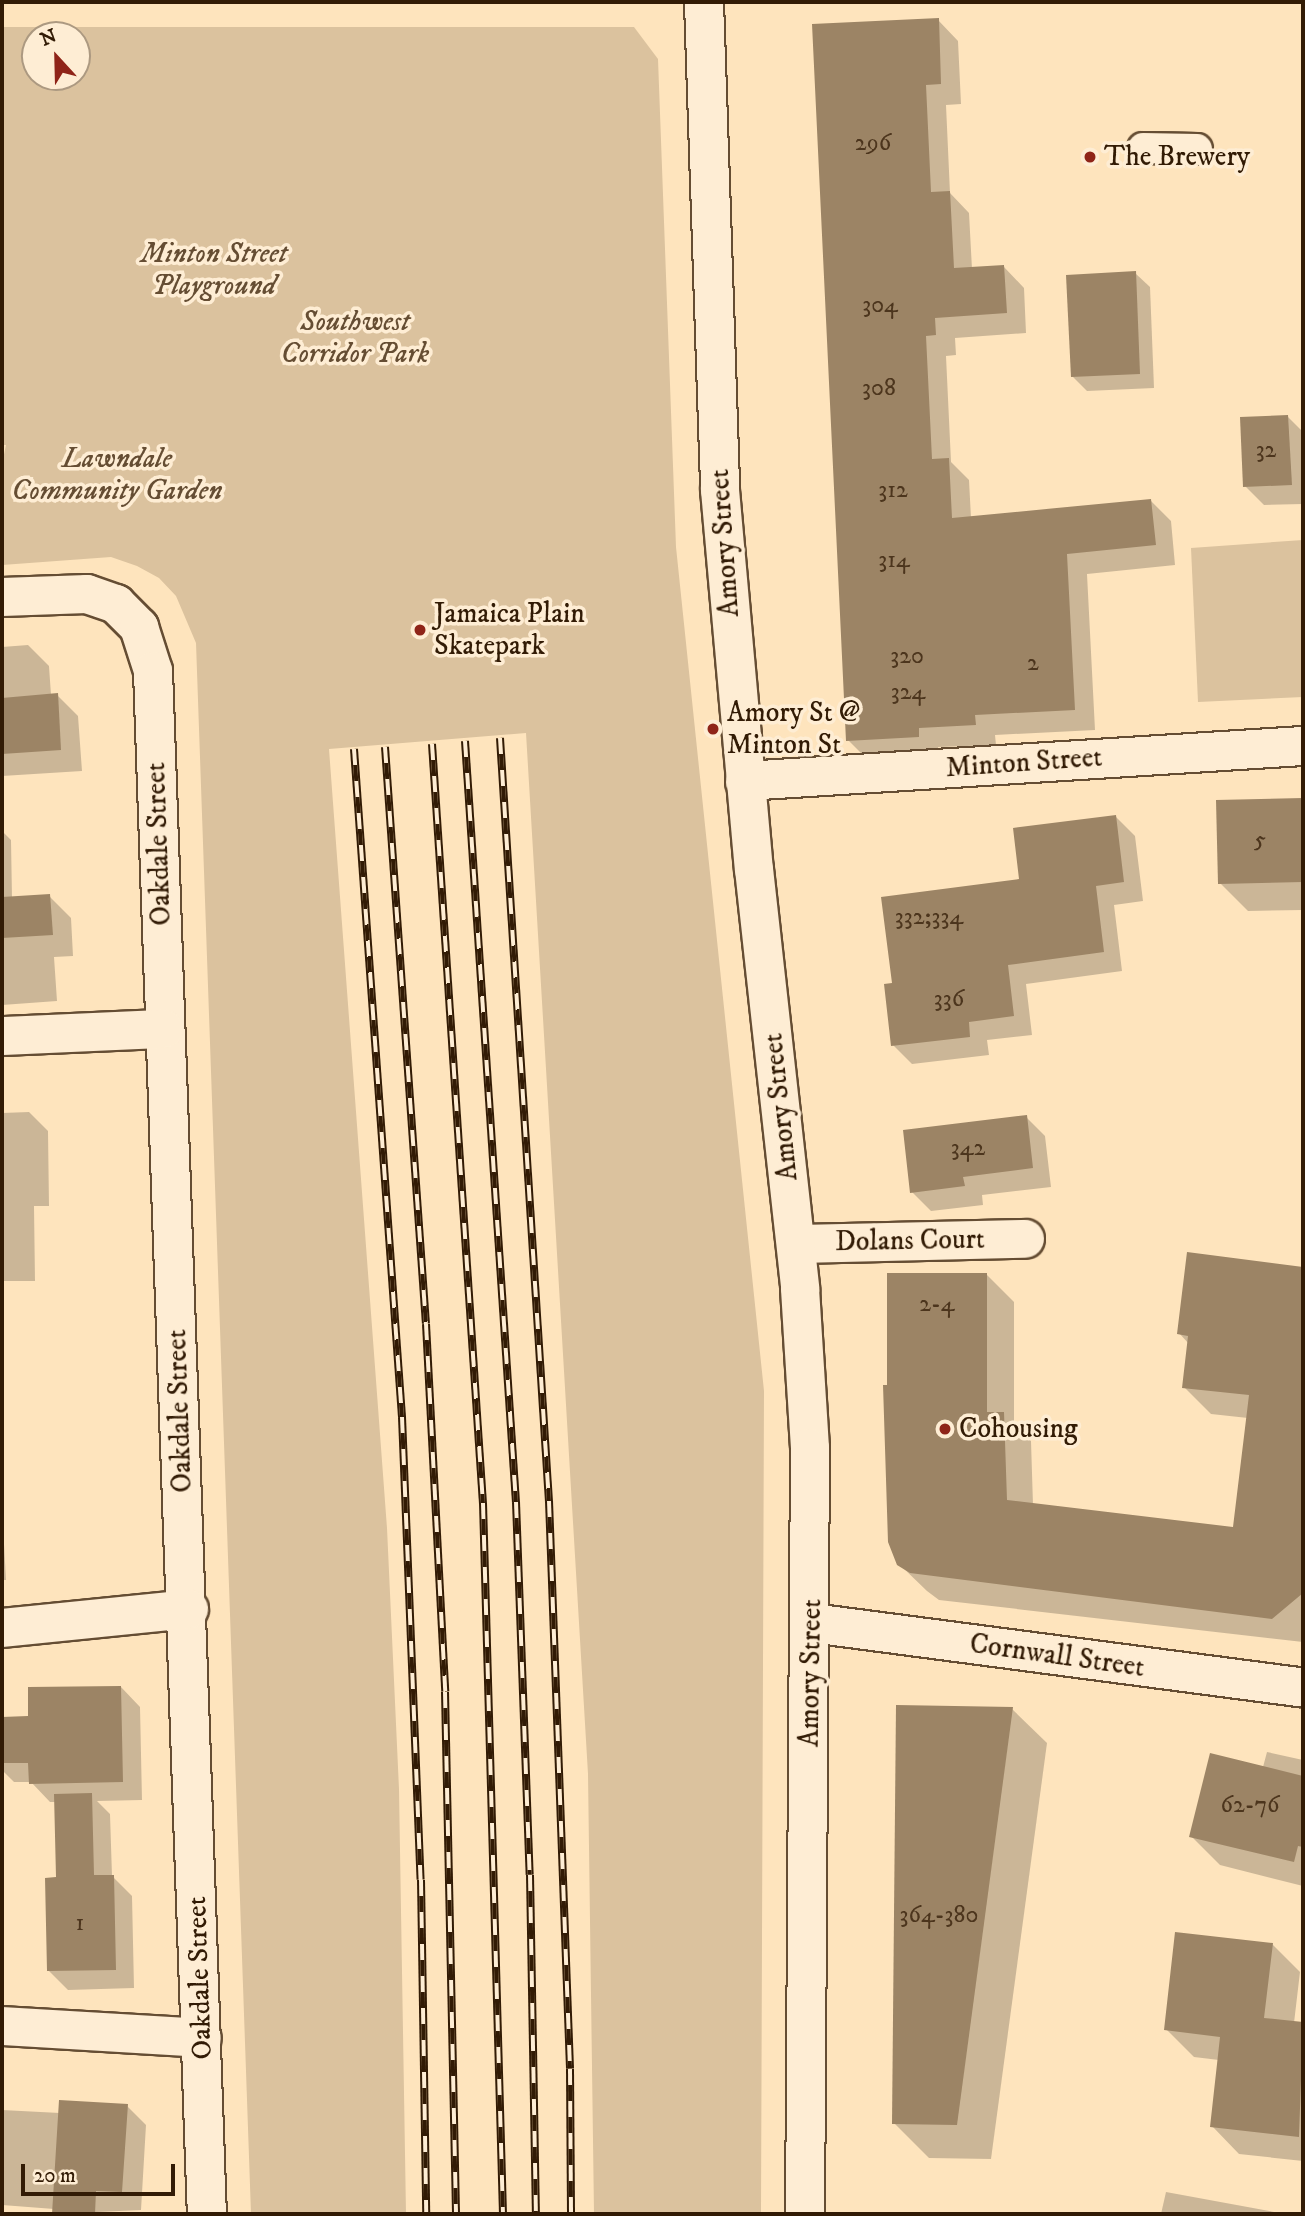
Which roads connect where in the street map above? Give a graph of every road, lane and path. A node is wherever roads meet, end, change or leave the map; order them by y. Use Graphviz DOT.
graph roads {
  1 [pos="704,2"];
  2 [pos="1143,148"];
  3 [pos="1197,149"];
  4 [pos="2,597"];
  5 [pos="1303,746"];
  6 [pos="746,781"];
  7 [pos="164,1029"];
  8 [pos="2,1036"];
  9 [pos="1025,1238"];
  10 [pos="796,1244"];
  11 [pos="189,1609"];
  12 [pos="811,1623"];
  13 [pos="2,1628"];
  14 [pos="1303,1688"];
  15 [pos="2,2026"];
  16 [pos="202,2038"];
  17 [pos="207,2214"];
  18 [pos="805,2214"];
  1 -- 6 [label="street, Amory Street"];
  2 -- 3 [label="lane"];
  4 -- 7 [label="street, Oakdale Street"];
  5 -- 6 [label="street, Minton Street"];
  6 -- 10 [label="street, Amory Street"];
  7 -- 8 [label="street"];
  7 -- 11 [label="street, Oakdale Street"];
  9 -- 10 [label="street, Dolans Court"];
  10 -- 12 [label="street, Amory Street"];
  11 -- 13 [label="street"];
  11 -- 16 [label="street, Oakdale Street"];
  12 -- 14 [label="street, Cornwall Street"];
  12 -- 18 [label="street, Amory Street"];
  15 -- 16 [label="street"];
  16 -- 17 [label="street, Oakdale Street"];
}
